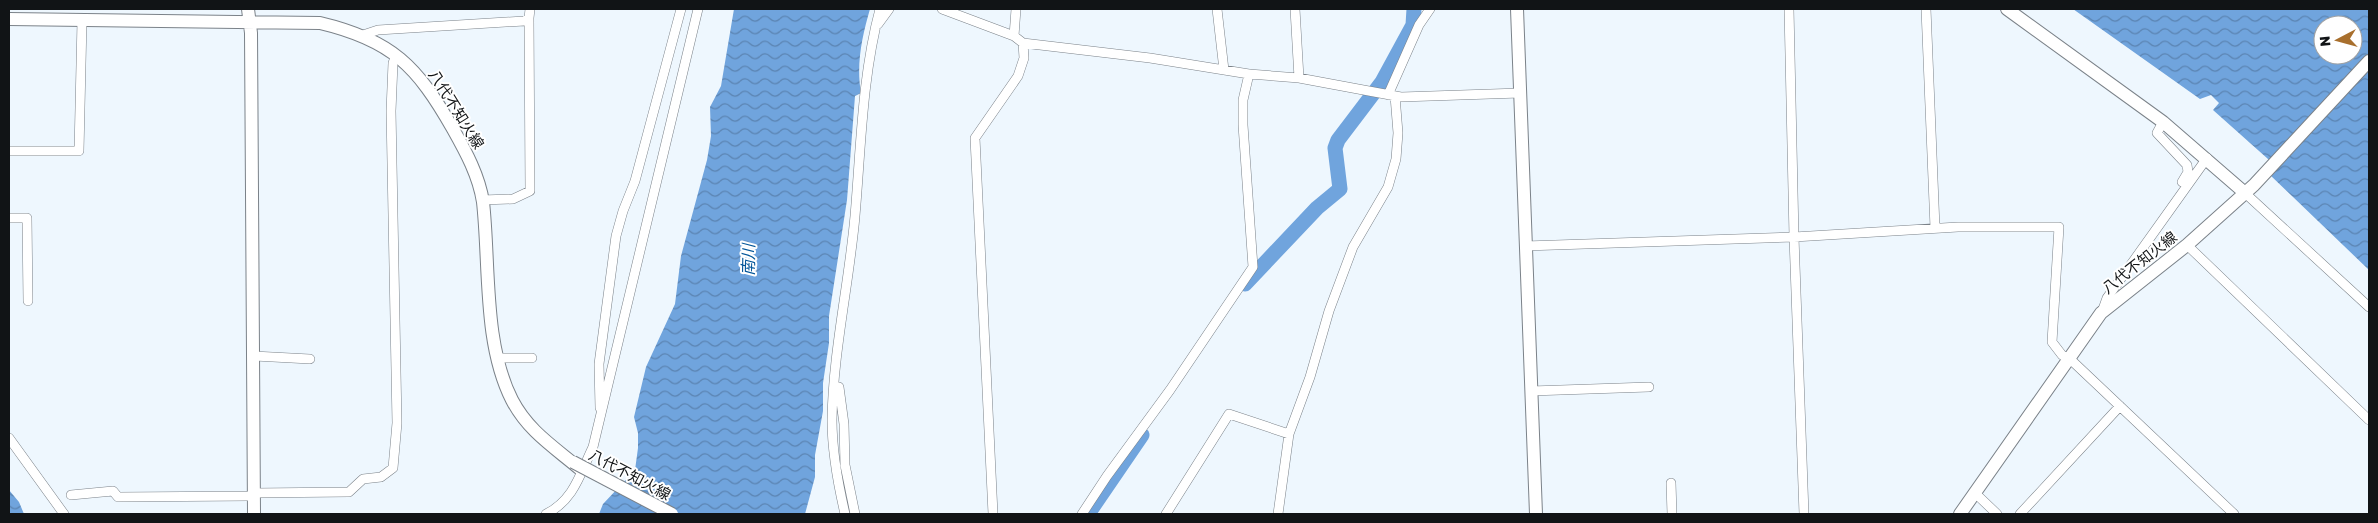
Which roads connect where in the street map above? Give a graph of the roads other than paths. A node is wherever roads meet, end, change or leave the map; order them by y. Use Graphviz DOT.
graph roads {
  1 [pos="681,9"];
  2 [pos="698,9"];
  3 [pos="880,9"];
  4 [pos="889,9"];
  5 [pos="942,9"];
  6 [pos="1016,9"];
  7 [pos="1216,9"];
  8 [pos="1295,9"];
  9 [pos="1430,9"];
  10 [pos="1516,9"];
  11 [pos="1789,9"];
  12 [pos="1926,9"];
  13 [pos="2007,9"];
  14 [pos="529,13"];
  15 [pos="249,15"];
  16 [pos="9,19"];
  17 [pos="82,21"];
  18 [pos="875,28"];
  19 [pos="363,35"];
  20 [pos="1014,36"];
  21 [pos="1022,43"];
  22 [pos="396,55"];
  23 [pos="2369,61"];
  24 [pos="1224,70"];
  25 [pos="1249,74"];
  26 [pos="1299,78"];
  27 [pos="1520,93"];
  28 [pos="1388,95"];
  29 [pos="2163,122"];
  30 [pos="9,151"];
  31 [pos="2207,158"];
  32 [pos="2249,189"];
  33 [pos="482,200"];
  34 [pos="9,218"];
  35 [pos="2161,222"];
  36 [pos="1935,228"];
  37 [pos="1794,237"];
  38 [pos="2187,245"];
  39 [pos="1526,246"];
  40 [pos="28,301"];
  41 [pos="2369,307"];
  42 [pos="2101,313"];
  43 [pos="252,356"];
  44 [pos="498,358"];
  45 [pos="532,358"];
  46 [pos="2069,358"];
  47 [pos="310,359"];
  48 [pos="836,378"];
  49 [pos="1649,387"];
  50 [pos="1531,391"];
  51 [pos="2120,406"];
  52 [pos="601,414"];
  53 [pos="2369,420"];
  54 [pos="1289,434"];
  55 [pos="9,438"];
  56 [pos="577,466"];
  57 [pos="1671,483"];
  58 [pos="253,493"];
  59 [pos="1975,493"];
  60 [pos="71,495"];
  61 [pos="64,514"];
  62 [pos="254,514"];
  63 [pos="546,514"];
  64 [pos="672,514"];
  65 [pos="845,514"];
  66 [pos="855,514"];
  67 [pos="993,514"];
  68 [pos="1082,514"];
  69 [pos="1166,514"];
  70 [pos="1278,514"];
  71 [pos="1536,514"];
  72 [pos="1672,514"];
  73 [pos="1804,514"];
  74 [pos="1960,514"];
  75 [pos="1997,514"];
  76 [pos="2020,514"];
  77 [pos="2234,514"];
  1 -- 52 [label="street"];
  2 -- 52 [label="street"];
  3 -- 18 [label="street"];
  4 -- 18 [label="street"];
  5 -- 20 [label="street"];
  6 -- 20 [label="street"];
  7 -- 24 [label="street"];
  8 -- 26 [label="street"];
  9 -- 28 [label="street"];
  10 -- 27 [label="main road"];
  11 -- 37 [label="street"];
  12 -- 36 [label="street"];
  13 -- 29 [label="main road"];
  14 -- 19 [label="street"];
  14 -- 33 [label="street"];
  15 -- 17 [label="main road, 八代不知火線"];
  15 -- 19 [label="main road, 八代不知火線"];
  15 -- 43 [label="main road"];
  16 -- 17 [label="main road, 八代不知火線"];
  17 -- 30 [label="street"];
  18 -- 48 [label="street"];
  19 -- 22 [label="main road, 八代不知火線"];
  20 -- 21 [label="street"];
  21 -- 24 [label="street"];
  21 -- 67 [label="street"];
  22 -- 33 [label="main road, 八代不知火線"];
  22 -- 58 [label="street"];
  23 -- 32 [label="main road, 八代不知火線"];
  24 -- 25 [label="street"];
  25 -- 26 [label="street"];
  25 -- 68 [label="street"];
  26 -- 28 [label="street"];
  27 -- 28 [label="street"];
  27 -- 39 [label="main road"];
  28 -- 54 [label="street"];
  29 -- 31 [label="main road"];
  29 -- 35 [label="street"];
  31 -- 32 [label="main road"];
  31 -- 35 [label="street"];
  32 -- 38 [label="main road, 八代不知火線"];
  32 -- 41 [label="street"];
  33 -- 44 [label="main road, 八代不知火線"];
  34 -- 40 [label="street"];
  35 -- 42 [label="street"];
  36 -- 37 [label="street"];
  36 -- 46 [label="street"];
  37 -- 39 [label="street"];
  37 -- 73 [label="street"];
  38 -- 42 [label="main road, 八代不知火線"];
  38 -- 53 [label="street"];
  39 -- 50 [label="main road"];
  42 -- 46 [label="main road, 八代不知火線"];
  43 -- 47 [label="street"];
  43 -- 58 [label="main road"];
  44 -- 45 [label="street"];
  44 -- 56 [label="main road, 八代不知火線"];
  46 -- 51 [label="street"];
  46 -- 59 [label="main road, 八代不知火線"];
  48 -- 65 [label="street"];
  48 -- 66 [label="street"];
  49 -- 50 [label="street"];
  50 -- 71 [label="main road"];
  51 -- 76 [label="street"];
  51 -- 77 [label="street"];
  52 -- 56 [label="street"];
  54 -- 69 [label="street"];
  54 -- 70 [label="street"];
  55 -- 61 [label="street"];
  56 -- 63 [label="street"];
  56 -- 64 [label="main road, 八代不知火線, bridge"];
  57 -- 72 [label="street"];
  58 -- 60 [label="street"];
  58 -- 62 [label="main road"];
  59 -- 74 [label="main road, 八代不知火線"];
  59 -- 75 [label="street"];
}
